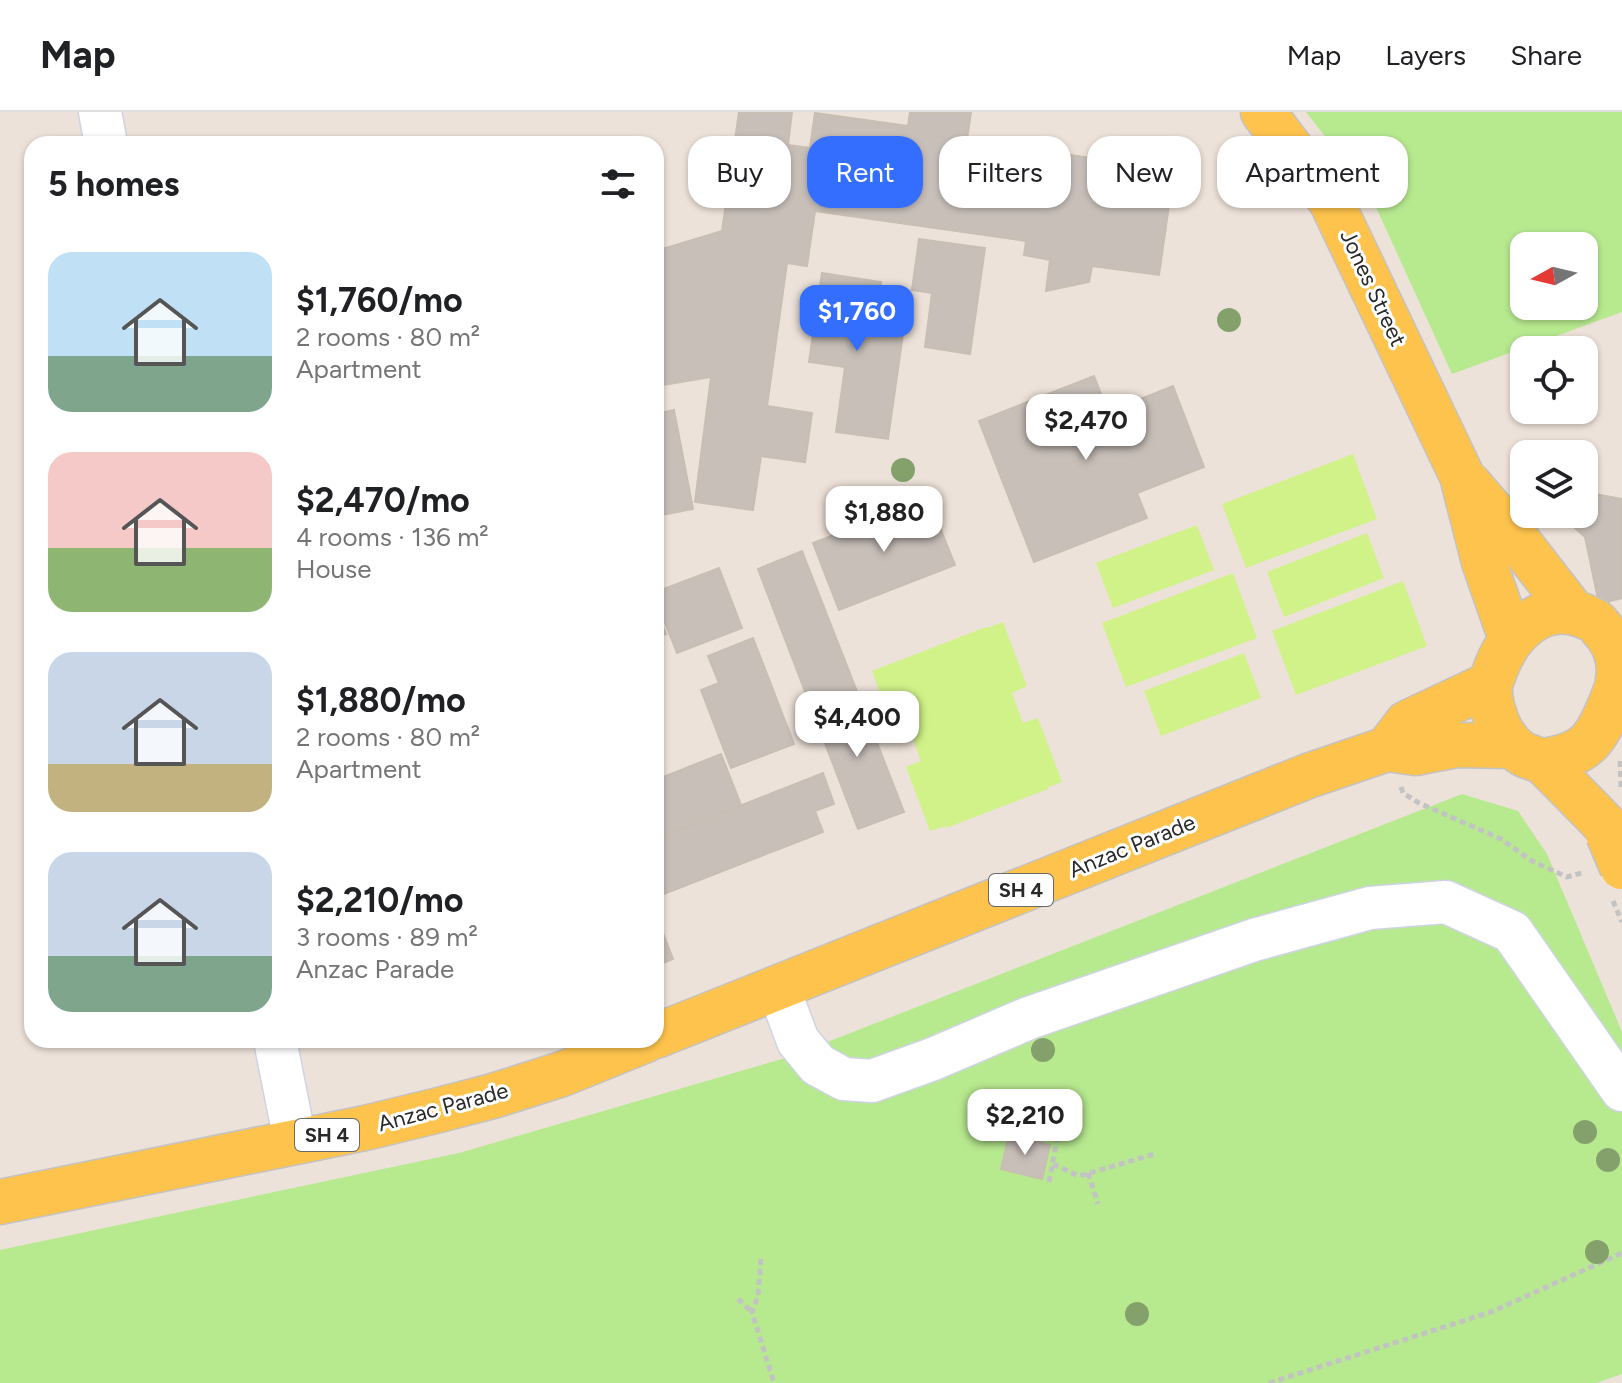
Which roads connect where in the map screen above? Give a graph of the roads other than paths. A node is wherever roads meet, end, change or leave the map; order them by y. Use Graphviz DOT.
graph roads {
  1 [pos="100,112"];
  2 [pos="1263,112"];
  3 [pos="104,136"];
  4 [pos="1462,476"];
  5 [pos="1597,617"];
  6 [pos="1511,639"];
  7 [pos="1490,684"];
  8 [pos="1613,701"];
  9 [pos="1387,749"];
  10 [pos="1526,753"];
  11 [pos="1607,849"];
  12 [pos="778,987"];
  13 [pos="664,1033"];
  14 [pos="277,1048"];
  15 [pos="626,1048"];
  16 [pos="1622,1090"];
  17 [pos="295,1141"];
  18 [pos="0,1202"];
  1 -- 3 [label="street"];
  2 -- 4 [label="main road, Jones Street"];
  4 -- 5 [label="main road, Jones Street"];
  4 -- 6 [label="main road, Jones Street"];
  5 -- 6 [label="main road"];
  5 -- 8 [label="main road"];
  6 -- 7 [label="main road"];
  7 -- 9 [label="main road, Anzac Parade / SH 4"];
  7 -- 10 [label="main road"];
  8 -- 10 [label="main road, SH 4"];
  8 -- 11 [label="main road"];
  9 -- 10 [label="main road, Anzac Parade / SH 4"];
  9 -- 12 [label="main road, Anzac Parade / SH 4"];
  10 -- 11 [label="main road"];
  12 -- 13 [label="main road, Anzac Parade / SH 4"];
  12 -- 16 [label="street"];
  14 -- 17 [label="street"];
  15 -- 17 [label="main road, Anzac Parade / SH 4"];
  17 -- 18 [label="main road, Anzac Parade / SH 4"];
}
